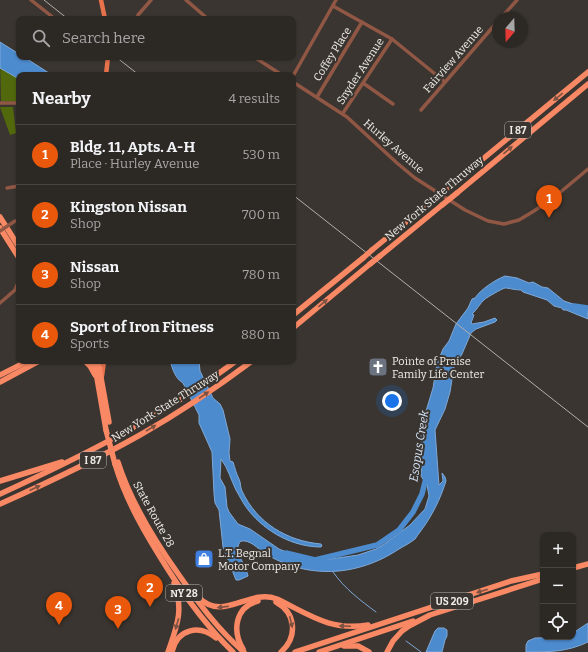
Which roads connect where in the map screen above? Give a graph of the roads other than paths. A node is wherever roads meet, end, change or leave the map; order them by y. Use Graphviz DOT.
graph roads {
  1 [pos="31,0"];
  2 [pos="101,0"];
  3 [pos="151,0"];
  4 [pos="186,0"];
  5 [pos="336,0"];
  6 [pos="516,0"];
  7 [pos="333,6"];
  8 [pos="506,12"];
  9 [pos="138,15"];
  10 [pos="51,16"];
  11 [pos="105,16"];
  12 [pos="205,16"];
  13 [pos="362,22"];
  14 [pos="492,28"];
  15 [pos="392,39"];
  16 [pos="108,60"];
  17 [pos="259,60"];
  18 [pos="106,72"];
  19 [pos="277,72"];
  20 [pos="295,72"];
  21 [pos="588,72"];
  22 [pos="445,82"];
  23 [pos="363,83"];
  24 [pos="296,84"];
  25 [pos="588,84"];
  26 [pos="317,97"];
  27 [pos="0,103"];
  28 [pos="16,103"];
  29 [pos="393,104"];
  30 [pos="421,110"];
  31 [pos="343,113"];
  32 [pos="588,169"];
  33 [pos="16,186"];
  34 [pos="7,188"];
  35 [pos="0,217"];
  36 [pos="16,220"];
  37 [pos="0,230"];
  38 [pos="16,241"];
  39 [pos="16,254"];
  40 [pos="16,288"];
  41 [pos="0,303"];
  42 [pos="296,313"];
  43 [pos="296,326"];
  44 [pos="22,364"];
  45 [pos="33,364"];
  46 [pos="87,364"];
  47 [pos="95,364"];
  48 [pos="98,364"];
  49 [pos="103,364"];
  50 [pos="232,364"];
  51 [pos="248,364"];
  52 [pos="0,375"];
  53 [pos="100,380"];
  54 [pos="0,382"];
  55 [pos="92,450"];
  56 [pos="116,463"];
  57 [pos="0,481"];
  58 [pos="0,494"];
  59 [pos="0,504"];
  60 [pos="588,564"];
  61 [pos="576,567"];
  62 [pos="170,573"];
  63 [pos="540,575"];
  64 [pos="181,578"];
  65 [pos="540,580"];
  66 [pos="430,615"];
  67 [pos="384,623"];
  68 [pos="231,650"];
  69 [pos="322,651"];
  70 [pos="168,652"];
  71 [pos="172,652"];
  72 [pos="244,652"];
  73 [pos="281,652"];
  74 [pos="295,652"];
  75 [pos="369,652"];
  76 [pos="387,652"];
  1 -- 10 [label="street"];
  2 -- 11 [label="main road"];
  3 -- 9 [label="street"];
  4 -- 12 [label="street"];
  5 -- 7 [label="street"];
  6 -- 8 [label="street"];
  7 -- 13 [label="street"];
  7 -- 20 [label="street"];
  13 -- 15 [label="street"];
  13 -- 26 [label="street, Coffey Place"];
  14 -- 22 [label="street, Fairview Avenue"];
  15 -- 22 [label="street"];
  15 -- 23 [label="street, Snyder Avenue"];
  16 -- 18 [label="main road"];
  17 -- 19 [label="street"];
  21 -- 42 [label="highway, New York State Thruway / I 87, one-way, bridge"];
  22 -- 30 [label="street, Fairview Avenue"];
  23 -- 29 [label="street"];
  23 -- 31 [label="street, Snyder Avenue"];
  24 -- 26 [label="street, Hurley Avenue"];
  43 -- 25 [label="highway, New York State Thruway / I 87, one-way, bridge"];
  26 -- 31 [label="street, Hurley Avenue"];
  27 -- 28 [label="street"];
  31 -- 32 [label="street, Hurley Avenue"];
  33 -- 34 [label="street"];
  35 -- 38 [label="highway"];
  36 -- 37 [label="street, bridge"];
  37 -- 39 [label="highway"];
  40 -- 41 [label="street"];
  44 -- 52 [label="highway"];
  45 -- 54 [label="highway"];
  46 -- 53 [label="highway"];
  47 -- 53 [label="highway, State Route 28 / NY 28"];
  48 -- 53 [label="highway, State Route 28 / NY 28"];
  49 -- 53 [label="main road"];
  50 -- 55 [label="highway, New York State Thruway / I 87"];
  59 -- 51 [label="highway, New York State Thruway / I 87, one-way"];
  53 -- 56 [label="highway, State Route 28 / NY 28, bridge"];
  55 -- 57 [label="highway"];
  55 -- 58 [label="highway, New York State Thruway / I 87"];
  56 -- 62 [label="highway, State Route 28 / NY 28"];
  56 -- 64 [label="highway, State Route 28 / NY 28"];
  60 -- 61 [label="highway"];
  62 -- 68 [label="highway, State Route 28 / NY 28"];
  62 -- 70 [label="highway, one-way"];
  63 -- 67 [label="highway, US 209, one-way"];
  67 -- 64 [label="highway, one-way"];
  64 -- 72 [label="highway, State Route 28 / NY 28"];
  65 -- 66 [label="highway, US 209"];
  66 -- 69 [label="highway, US 209"];
  66 -- 76 [label="highway"];
  67 -- 74 [label="highway, US 209"];
  68 -- 71 [label="highway"];
  69 -- 75 [label="highway"];
  72 -- 73 [label="highway, one-way"];
}
